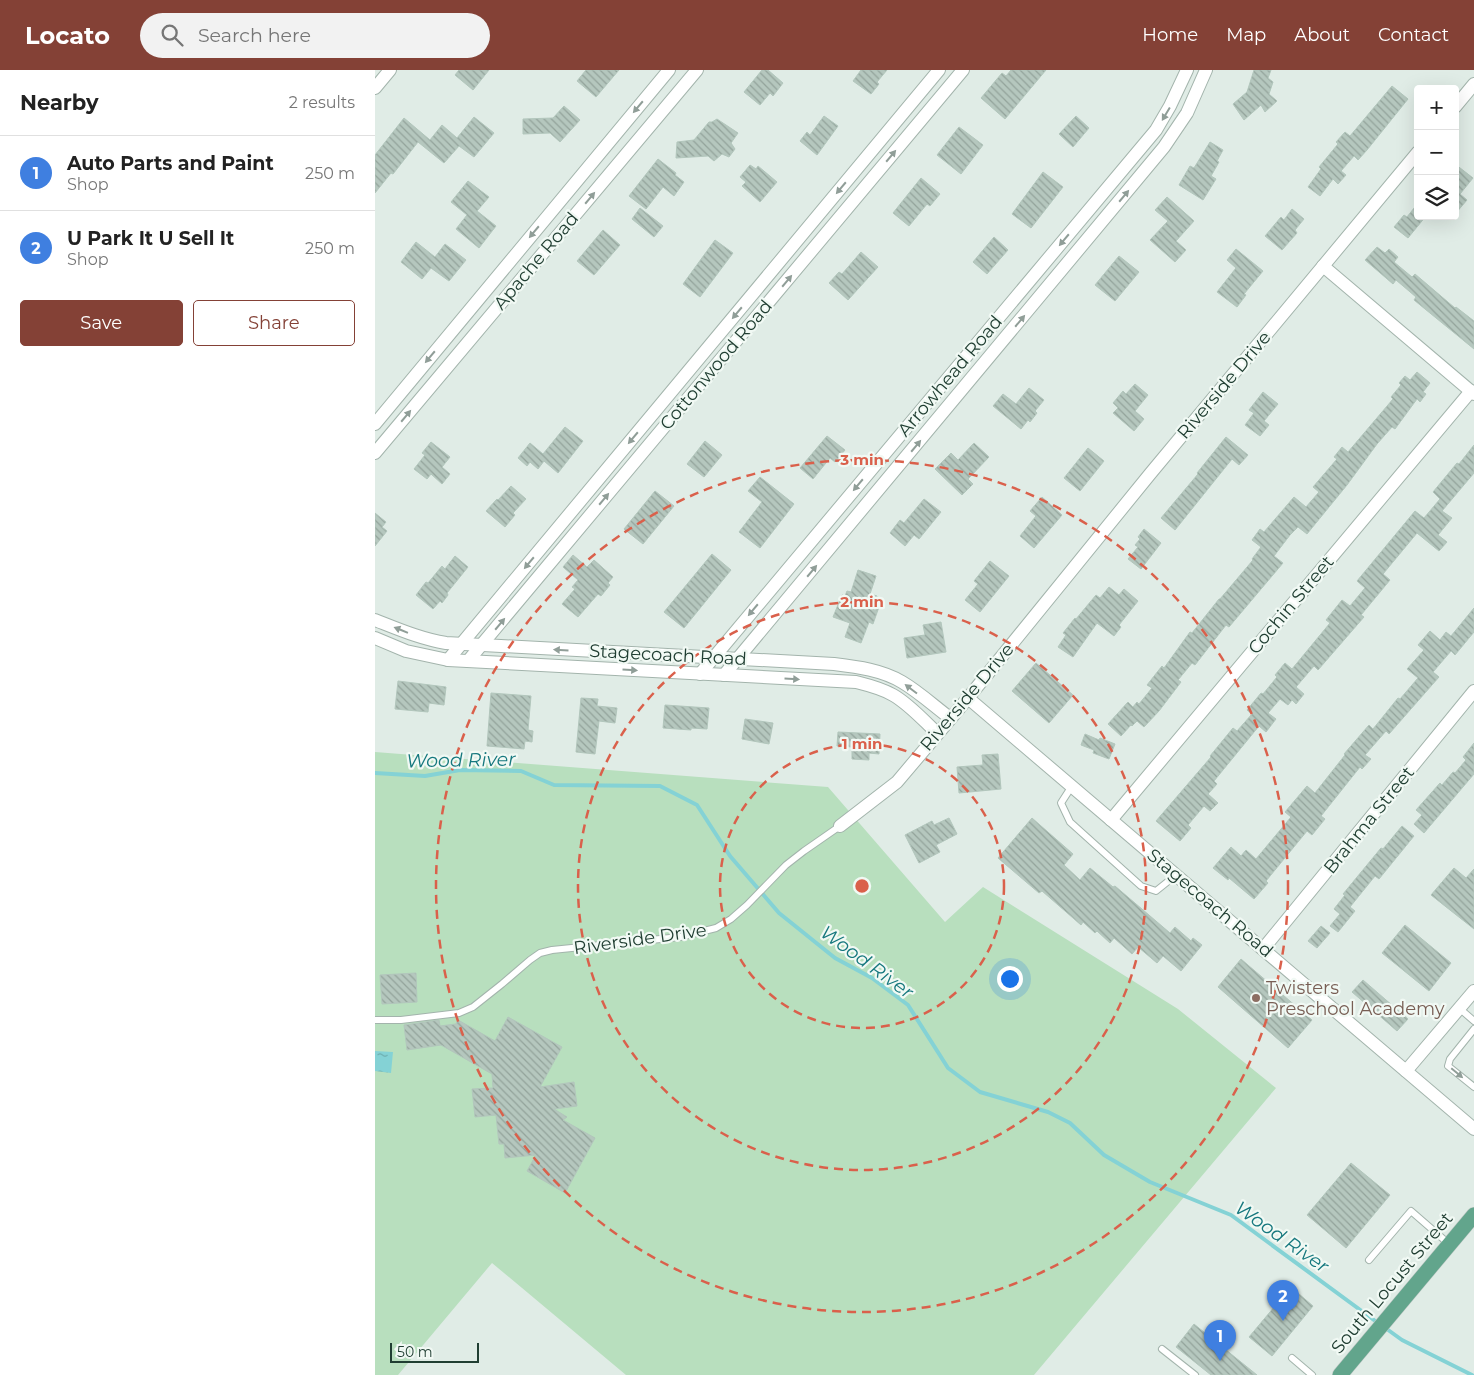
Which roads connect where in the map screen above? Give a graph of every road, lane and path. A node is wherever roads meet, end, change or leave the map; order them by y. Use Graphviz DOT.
graph roads {
  1 [pos="390,70"];
  2 [pos="669,70"];
  3 [pos="697,70"];
  4 [pos="939,70"];
  5 [pos="963,70"];
  6 [pos="1187,70"];
  7 [pos="1206,70"];
  8 [pos="1474,84"];
  9 [pos="375,88"];
  10 [pos="1459,102"];
  11 [pos="1414,157"];
  12 [pos="1323,266"];
  13 [pos="1473,392"];
  14 [pos="375,424"];
  15 [pos="375,453"];
  16 [pos="375,620"];
  17 [pos="375,638"];
  18 [pos="461,644"];
  19 [pos="481,645"];
  20 [pos="713,658"];
  21 [pos="448,660"];
  22 [pos="738,660"];
  23 [pos="468,661"];
  24 [pos="700,674"];
  25 [pos="724,675"];
  26 [pos="1474,691"];
  27 [pos="968,698"];
  28 [pos="950,718"];
  29 [pos="937,733"];
  30 [pos="1072,786"];
  31 [pos="1111,820"];
  32 [pos="840,826"];
  33 [pos="1176,875"];
  34 [pos="1263,949"];
  35 [pos="1474,991"];
  36 [pos="1459,1008"];
  37 [pos="375,1020"];
  38 [pos="1474,1021"];
  39 [pos="1474,1029"];
  40 [pos="1407,1071"];
  41 [pos="1474,1087"];
  42 [pos="1474,1129"];
  43 [pos="1474,1214"];
  44 [pos="1449,1244"];
  45 [pos="1369,1260"];
  46 [pos="1162,1349"];
  47 [pos="1292,1358"];
  48 [pos="1342,1372"];
  49 [pos="1195,1375"];
  50 [pos="1312,1375"];
  1 -- 9 [label="street"];
  2 -- 14 [label="street, Apache Road, one-way"];
  15 -- 3 [label="street, Apache Road, one-way"];
  4 -- 18 [label="street, Cottonwood Road, one-way"];
  19 -- 5 [label="street, Cottonwood Road, one-way"];
  6 -- 20 [label="street, Arrowhead Road, one-way"];
  22 -- 7 [label="street, Arrowhead Road, one-way"];
  8 -- 10 [label="street"];
  11 -- 12 [label="street, Riverside Drive"];
  12 -- 13 [label="street"];
  12 -- 27 [label="street, Riverside Drive"];
  13 -- 31 [label="street, Cochin Street"];
  18 -- 16 [label="street, Stagecoach Road, one-way"];
  17 -- 21 [label="street, Stagecoach Road"];
  18 -- 19 [label="street, Stagecoach Road"];
  18 -- 21 [label="street, Cottonwood Road"];
  20 -- 19 [label="street, Stagecoach Road, one-way"];
  19 -- 23 [label="street, Cottonwood Road"];
  20 -- 22 [label="street, Stagecoach Road"];
  20 -- 24 [label="street, Arrowhead Road"];
  21 -- 23 [label="street, Stagecoach Road"];
  22 -- 25 [label="street, Arrowhead Road"];
  28 -- 22 [label="street, Stagecoach Road, one-way"];
  23 -- 24 [label="street, Stagecoach Road, one-way"];
  24 -- 25 [label="street, Stagecoach Road"];
  25 -- 29 [label="street, Stagecoach Road, one-way"];
  26 -- 34 [label="street, Brahma Street"];
  27 -- 28 [label="street, Riverside Drive"];
  27 -- 30 [label="street, Stagecoach Road"];
  28 -- 29 [label="street, Riverside Drive"];
  29 -- 32 [label="street, Riverside Drive"];
  30 -- 31 [label="street, Stagecoach Road"];
  30 -- 33 [label="lane"];
  31 -- 33 [label="street, Stagecoach Road"];
  32 -- 37 [label="lane, Riverside Drive"];
  33 -- 34 [label="street, Stagecoach Road"];
  34 -- 40 [label="street, Stagecoach Road"];
  35 -- 36 [label="street"];
  36 -- 38 [label="lane"];
  36 -- 40 [label="street"];
  39 -- 41 [label="lane, one-way"];
  40 -- 42 [label="street, Stagecoach Road"];
  43 -- 44 [label="main road, South Locust Street"];
  44 -- 45 [label="lane"];
  44 -- 48 [label="main road, South Locust Street"];
  46 -- 49 [label="lane"];
  47 -- 50 [label="lane"];
}
